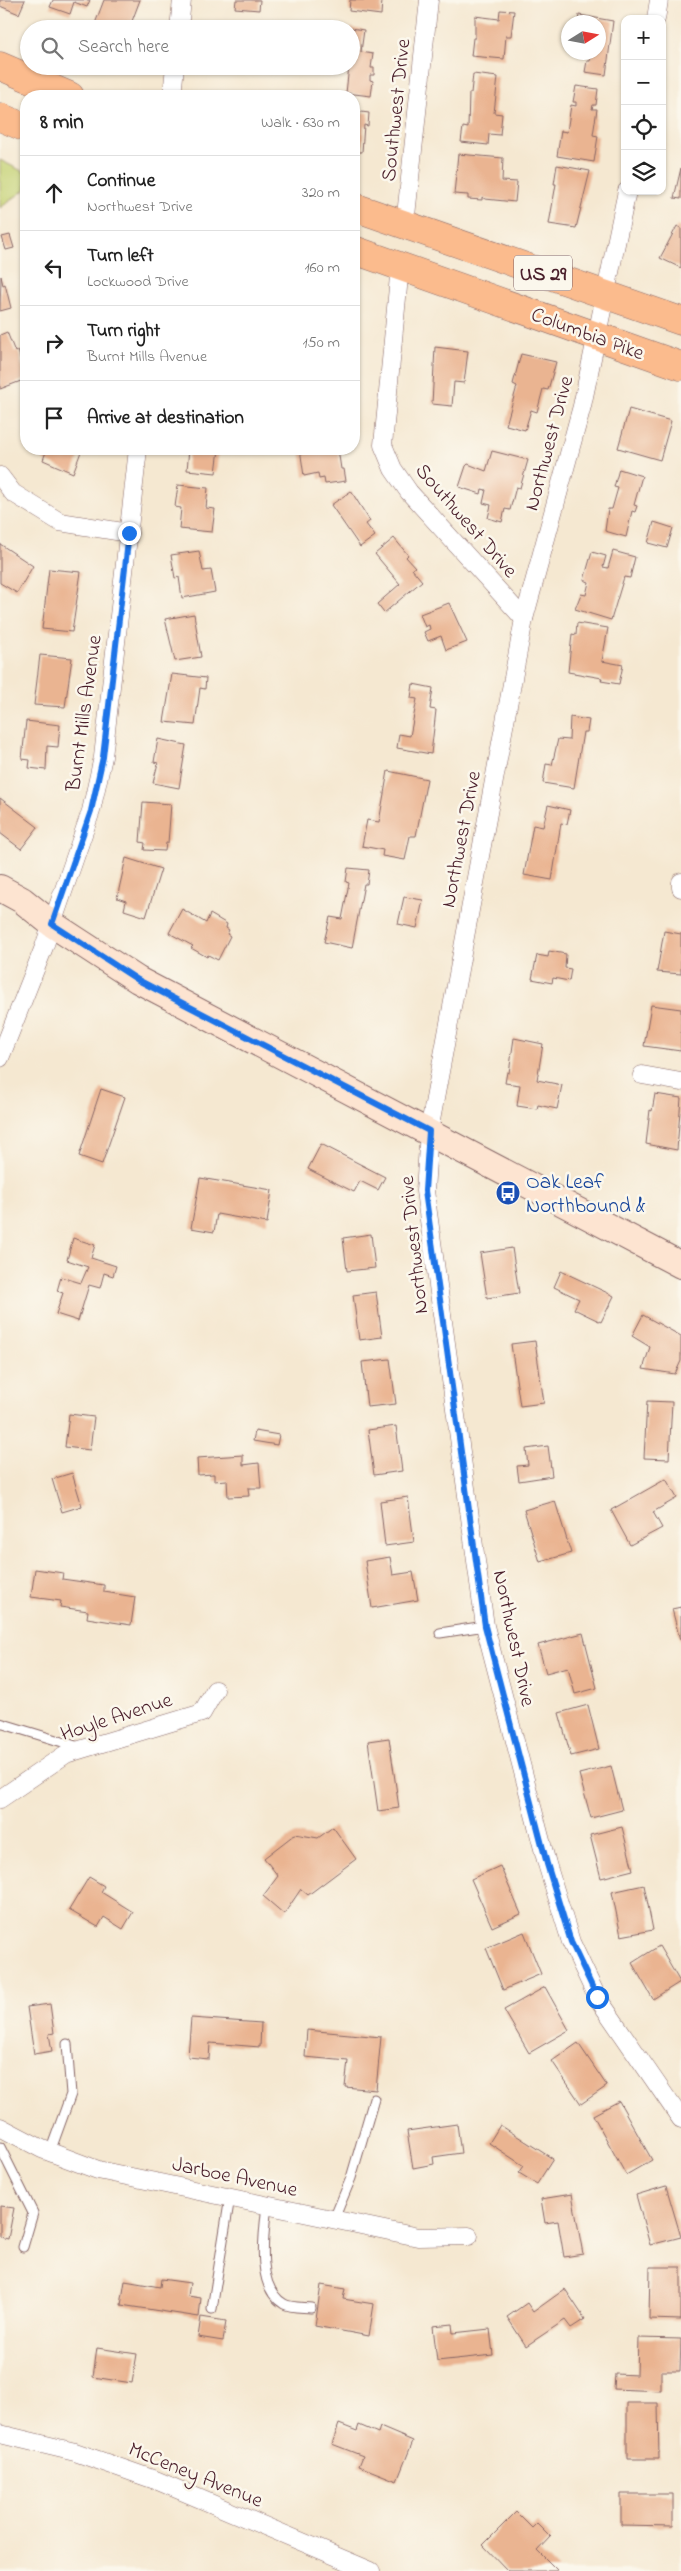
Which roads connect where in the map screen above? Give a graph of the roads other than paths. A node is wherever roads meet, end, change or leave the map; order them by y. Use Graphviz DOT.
graph roads {
  1 [pos="182,0"];
  2 [pos="429,0"];
  3 [pos="659,0"];
  4 [pos="657,15"];
  5 [pos="180,20"];
  6 [pos="0,66"];
  7 [pos="20,75"];
  8 [pos="21,75"];
  9 [pos="174,75"];
  10 [pos="56,90"];
  11 [pos="173,90"];
  12 [pos="0,117"];
  13 [pos="20,125"];
  14 [pos="626,195"];
  15 [pos="360,208"];
  16 [pos="405,225"];
  17 [pos="360,252"];
  18 [pos="400,266"];
  19 [pos="607,295"];
  20 [pos="681,322"];
  21 [pos="598,336"];
  22 [pos="681,366"];
  23 [pos="137,455"];
  24 [pos="0,476"];
  25 [pos="129,533"];
  26 [pos="524,619"];
  27 [pos="681,882"];
  28 [pos="0,888"];
  29 [pos="681,888"];
  30 [pos="0,902"];
  31 [pos="52,924"];
  32 [pos="0,1058"];
  33 [pos="642,1075"];
  34 [pos="681,1082"];
  35 [pos="429,1131"];
  36 [pos="681,1265"];
  37 [pos="485,1626"];
  38 [pos="440,1633"];
  39 [pos="215,1690"];
  40 [pos="0,1723"];
  41 [pos="84,1748"];
  42 [pos="0,1799"];
  43 [pos="67,2044"];
  44 [pos="374,2099"];
  45 [pos="681,2118"];
  46 [pos="0,2127"];
  47 [pos="0,2146"];
  48 [pos="50,2152"];
  49 [pos="230,2197"];
  50 [pos="267,2205"];
  51 [pos="334,2219"];
  52 [pos="469,2236"];
  53 [pos="23,2247"];
  54 [pos="311,2308"];
  55 [pos="212,2309"];
  56 [pos="0,2434"];
  57 [pos="360,2569"];
  1 -- 5 [label="street"];
  2 -- 16 [label="street, Southwest Drive"];
  3 -- 4 [label="street"];
  6 -- 7 [label="highway"];
  8 -- 10 [label="highway"];
  9 -- 11 [label="street"];
  12 -- 13 [label="highway"];
  14 -- 19 [label="street, Northwest Drive"];
  15 -- 16 [label="highway, Columbia Pike / US 29"];
  16 -- 19 [label="highway, Columbia Pike / US 29"];
  17 -- 18 [label="highway, Columbia Pike / US 29"];
  18 -- 21 [label="highway, Columbia Pike / US 29"];
  18 -- 26 [label="street, Southwest Drive"];
  19 -- 20 [label="highway, Columbia Pike / US 29"];
  19 -- 21 [label="street, Northwest Drive"];
  21 -- 22 [label="highway, Columbia Pike / US 29"];
  21 -- 26 [label="street, Northwest Drive"];
  23 -- 25 [label="street, Burnt Mills Avenue"];
  24 -- 25 [label="street"];
  25 -- 31 [label="street, Burnt Mills Avenue"];
  26 -- 35 [label="street, Northwest Drive"];
  27 -- 29 [label="street"];
  28 -- 31 [label="street"];
  30 -- 31 [label="street"];
  31 -- 32 [label="street, Burnt Mills Avenue"];
  31 -- 35 [label="street"];
  33 -- 34 [label="street"];
  35 -- 36 [label="street"];
  35 -- 37 [label="street, Northwest Drive"];
  37 -- 38 [label="lane"];
  37 -- 45 [label="street, Northwest Drive"];
  39 -- 41 [label="street, Hoyle Avenue"];
  40 -- 41 [label="lane"];
  41 -- 42 [label="street, Hoyle Avenue"];
  43 -- 48 [label="lane"];
  44 -- 51 [label="lane"];
  46 -- 48 [label="street, Jarboe Avenue"];
  47 -- 53 [label="lane"];
  48 -- 49 [label="street, Jarboe Avenue"];
  49 -- 50 [label="street, Jarboe Avenue"];
  49 -- 55 [label="lane"];
  50 -- 51 [label="street, Jarboe Avenue"];
  50 -- 54 [label="lane"];
  51 -- 52 [label="street, Jarboe Avenue"];
  56 -- 57 [label="street, McCeney Avenue"];
}
